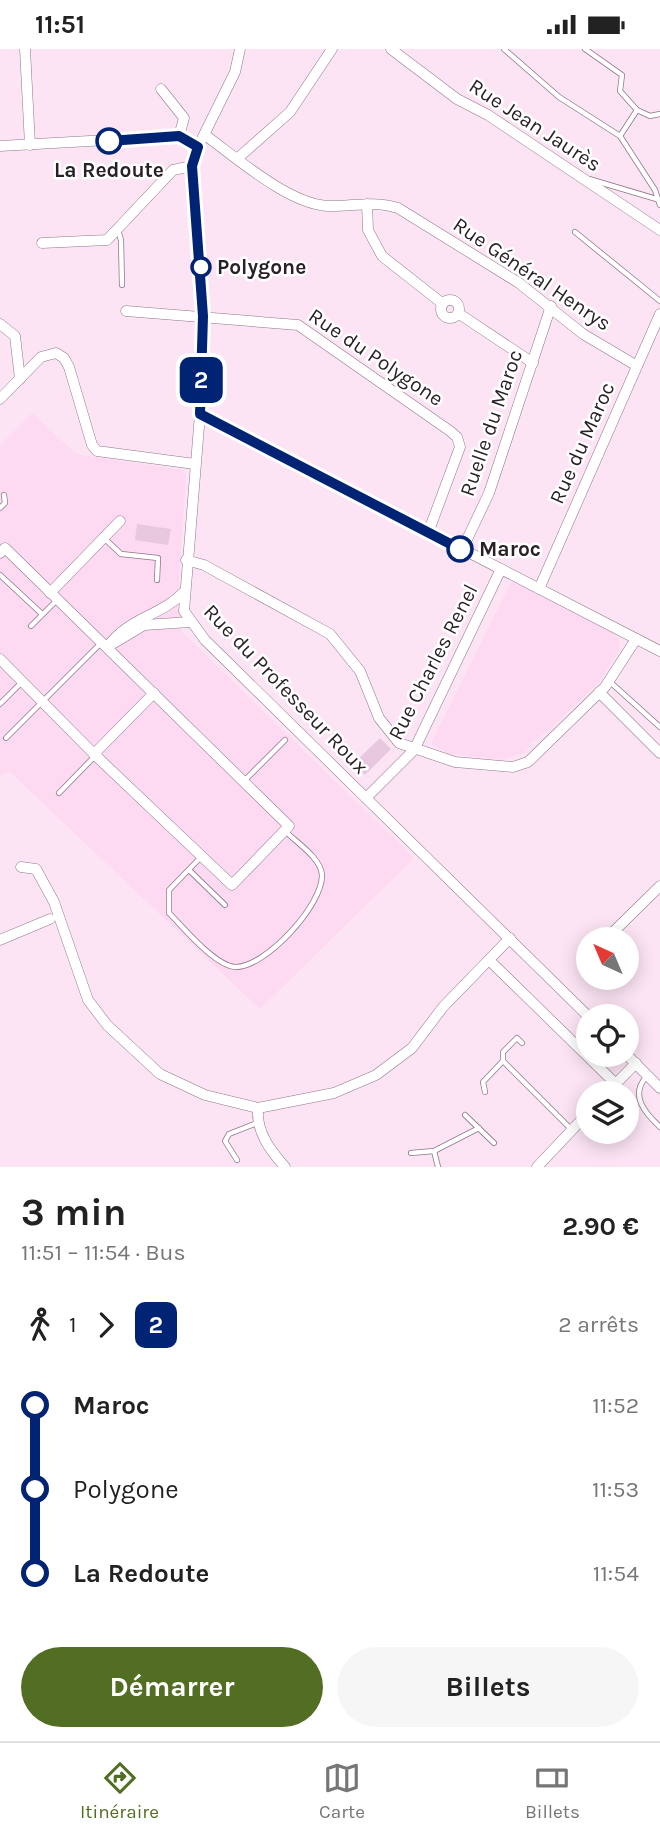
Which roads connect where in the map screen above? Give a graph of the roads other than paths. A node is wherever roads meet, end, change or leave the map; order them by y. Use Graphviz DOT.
graph roads {
  1 [pos="25,49"];
  2 [pos="240,49"];
  3 [pos="332,49"];
  4 [pos="391,49"];
  5 [pos="504,49"];
  6 [pos="585,49"];
  7 [pos="161,89"];
  8 [pos="637,110"];
  9 [pos="660,114"];
  10 [pos="205,135"];
  11 [pos="179,136"];
  12 [pos="620,136"];
  13 [pos="30,145"];
  14 [pos="0,146"];
  15 [pos="198,147"];
  16 [pos="238,158"];
  17 [pos="192,166"];
  18 [pos="584,180"];
  19 [pos="649,180"];
  20 [pos="660,184"];
  21 [pos="658,199"];
  22 [pos="367,204"];
  23 [pos="660,205"];
  24 [pos="118,229"];
  25 [pos="660,230"];
  26 [pos="575,232"];
  27 [pos="42,243"];
  28 [pos="121,285"];
  29 [pos="660,301"];
  30 [pos="551,306"];
  31 [pos="126,311"];
  32 [pos="660,314"];
  33 [pos="203,316"];
  34 [pos="0,324"];
  35 [pos="533,363"];
  36 [pos="637,366"];
  37 [pos="20,379"];
  38 [pos="0,399"];
  39 [pos="200,414"];
  40 [pos="195,464"];
  41 [pos="4,495"];
  42 [pos="0,508"];
  43 [pos="120,521"];
  44 [pos="428,533"];
  45 [pos="104,538"];
  46 [pos="461,550"];
  47 [pos="0,553"];
  48 [pos="186,560"];
  49 [pos="500,569"];
  50 [pos="0,575"];
  51 [pos="157,580"];
  52 [pos="539,589"];
  53 [pos="184,592"];
  54 [pos="53,596"];
  55 [pos="42,614"];
  56 [pos="190,622"];
  57 [pos="31,626"];
  58 [pos="636,639"];
  59 [pos="105,644"];
  60 [pos="660,651"];
  61 [pos="0,659"];
  62 [pos="609,680"];
  63 [pos="22,682"];
  64 [pos="599,692"];
  65 [pos="154,693"];
  66 [pos="41,701"];
  67 [pos="0,704"];
  68 [pos="660,727"];
  69 [pos="6,738"];
  70 [pos="285,740"];
  71 [pos="414,750"];
  72 [pos="660,753"];
  73 [pos="95,755"];
  74 [pos="244,782"];
  75 [pos="59,793"];
  76 [pos="366,798"];
  77 [pos="284,831"];
  78 [pos="202,857"];
  79 [pos="21,867"];
  80 [pos="189,870"];
  81 [pos="660,886"];
  82 [pos="225,905"];
  83 [pos="50,919"];
  84 [pos="618,927"];
  85 [pos="510,939"];
  86 [pos="0,940"];
  87 [pos="489,960"];
  88 [pos="576,1004"];
  89 [pos="522,1043"];
  90 [pos="503,1061"];
  91 [pos="639,1066"];
  92 [pos="632,1067"];
  93 [pos="647,1075"];
  94 [pos="613,1081"];
  95 [pos="619,1081"];
  96 [pos="660,1088"];
  97 [pos="485,1092"];
  98 [pos="258,1108"];
  99 [pos="465,1115"];
  100 [pos="257,1123"];
  101 [pos="576,1125"];
  102 [pos="660,1127"];
  103 [pos="479,1128"];
  104 [pos="572,1129"];
  105 [pos="494,1143"];
  106 [pos="434,1151"];
  107 [pos="411,1153"];
  108 [pos="237,1160"];
  109 [pos="285,1167"];
  110 [pos="438,1167"];
  111 [pos="537,1167"];
  1 -- 13 [label="street"];
  2 -- 10 [label="street, Rue du Professeur Roux"];
  3 -- 16 [label="street"];
  4 -- 18 [label="street, Rue Jean Jaurès"];
  5 -- 12 [label="lane"];
  6 -- 8 [label="lane"];
  7 -- 11 [label="street"];
  8 -- 9 [label="lane"];
  8 -- 12 [label="lane"];
  10 -- 15 [label="street, Rue du Professeur Roux"];
  10 -- 16 [label="street, Rue Général Henrys"];
  11 -- 13 [label="street"];
  11 -- 15 [label="street"];
  12 -- 19 [label="lane"];
  13 -- 14 [label="street"];
  15 -- 17 [label="street, Rue du Professeur Roux"];
  16 -- 22 [label="street, Rue Général Henrys"];
  17 -- 24 [label="street"];
  17 -- 33 [label="street, Rue du Professeur Roux"];
  18 -- 21 [label="lane"];
  18 -- 25 [label="street, Rue Jean Jaurès"];
  19 -- 20 [label="lane"];
  19 -- 21 [label="lane"];
  21 -- 23 [label="lane"];
  22 -- 30 [label="street, Rue Général Henrys"];
  22 -- 35 [label="street"];
  24 -- 27 [label="street"];
  24 -- 28 [label="lane"];
  26 -- 29 [label="lane"];
  30 -- 35 [label="street, Ruelle du Maroc"];
  30 -- 36 [label="street, Rue Général Henrys"];
  31 -- 33 [label="street, Rue du Polygone"];
  32 -- 36 [label="street, Rue du Maroc"];
  33 -- 39 [label="street, Rue du Professeur Roux"];
  33 -- 44 [label="street, Rue du Polygone"];
  34 -- 37 [label="street"];
  35 -- 46 [label="street, Ruelle du Maroc"];
  36 -- 52 [label="street, Rue du Maroc"];
  37 -- 38 [label="street"];
  37 -- 40 [label="street"];
  39 -- 40 [label="street, Rue du Professeur Roux"];
  39 -- 44 [label="street"];
  40 -- 48 [label="street, Rue du Professeur Roux"];
  41 -- 42 [label="lane"];
  43 -- 45 [label="street"];
  44 -- 46 [label="street"];
  45 -- 51 [label="lane"];
  45 -- 54 [label="street"];
  46 -- 49 [label="street"];
  47 -- 54 [label="street"];
  48 -- 53 [label="street, Rue du Professeur Roux"];
  48 -- 71 [label="street"];
  49 -- 52 [label="street"];
  49 -- 71 [label="street, Rue Charles Renel"];
  50 -- 55 [label="lane"];
  52 -- 58 [label="street"];
  53 -- 56 [label="street, Rue du Professeur Roux"];
  53 -- 59 [label="street"];
  54 -- 55 [label="lane"];
  54 -- 59 [label="street"];
  55 -- 57 [label="lane"];
  56 -- 59 [label="street"];
  56 -- 76 [label="street, Rue du Professeur Roux"];
  58 -- 60 [label="street"];
  58 -- 62 [label="street"];
  59 -- 65 [label="street"];
  59 -- 66 [label="lane"];
  61 -- 63 [label="street"];
  62 -- 64 [label="street"];
  62 -- 68 [label="lane"];
  63 -- 66 [label="street"];
  63 -- 67 [label="lane"];
  64 -- 71 [label="street"];
  64 -- 72 [label="street"];
  65 -- 73 [label="street"];
  65 -- 74 [label="street"];
  66 -- 69 [label="lane"];
  66 -- 73 [label="street"];
  70 -- 74 [label="lane"];
  71 -- 76 [label="street, Rue Charles Renel"];
  73 -- 75 [label="lane"];
  73 -- 78 [label="street"];
  74 -- 77 [label="street"];
  76 -- 85 [label="street, Rue du Professeur Roux"];
  77 -- 78 [label="street"];
  77 -- 80 [label="lane"];
  78 -- 80 [label="lane"];
  79 -- 98 [label="street"];
  80 -- 82 [label="lane"];
  81 -- 84 [label="street"];
  83 -- 86 [label="street"];
  85 -- 87 [label="street"];
  85 -- 88 [label="street, Rue du Professeur Roux"];
  87 -- 94 [label="street"];
  87 -- 98 [label="street"];
  89 -- 90 [label="lane"];
  90 -- 97 [label="lane"];
  90 -- 104 [label="lane"];
  91 -- 93 [label="street"];
  92 -- 95 [label="street"];
  93 -- 96 [label="street"];
  93 -- 102 [label="lane"];
  98 -- 100 [label="street"];
  99 -- 103 [label="lane"];
  100 -- 108 [label="lane"];
  100 -- 109 [label="street"];
  101 -- 104 [label="street"];
  103 -- 105 [label="lane"];
  103 -- 106 [label="lane"];
  104 -- 111 [label="street"];
  106 -- 107 [label="lane"];
  106 -- 110 [label="lane"];
}
